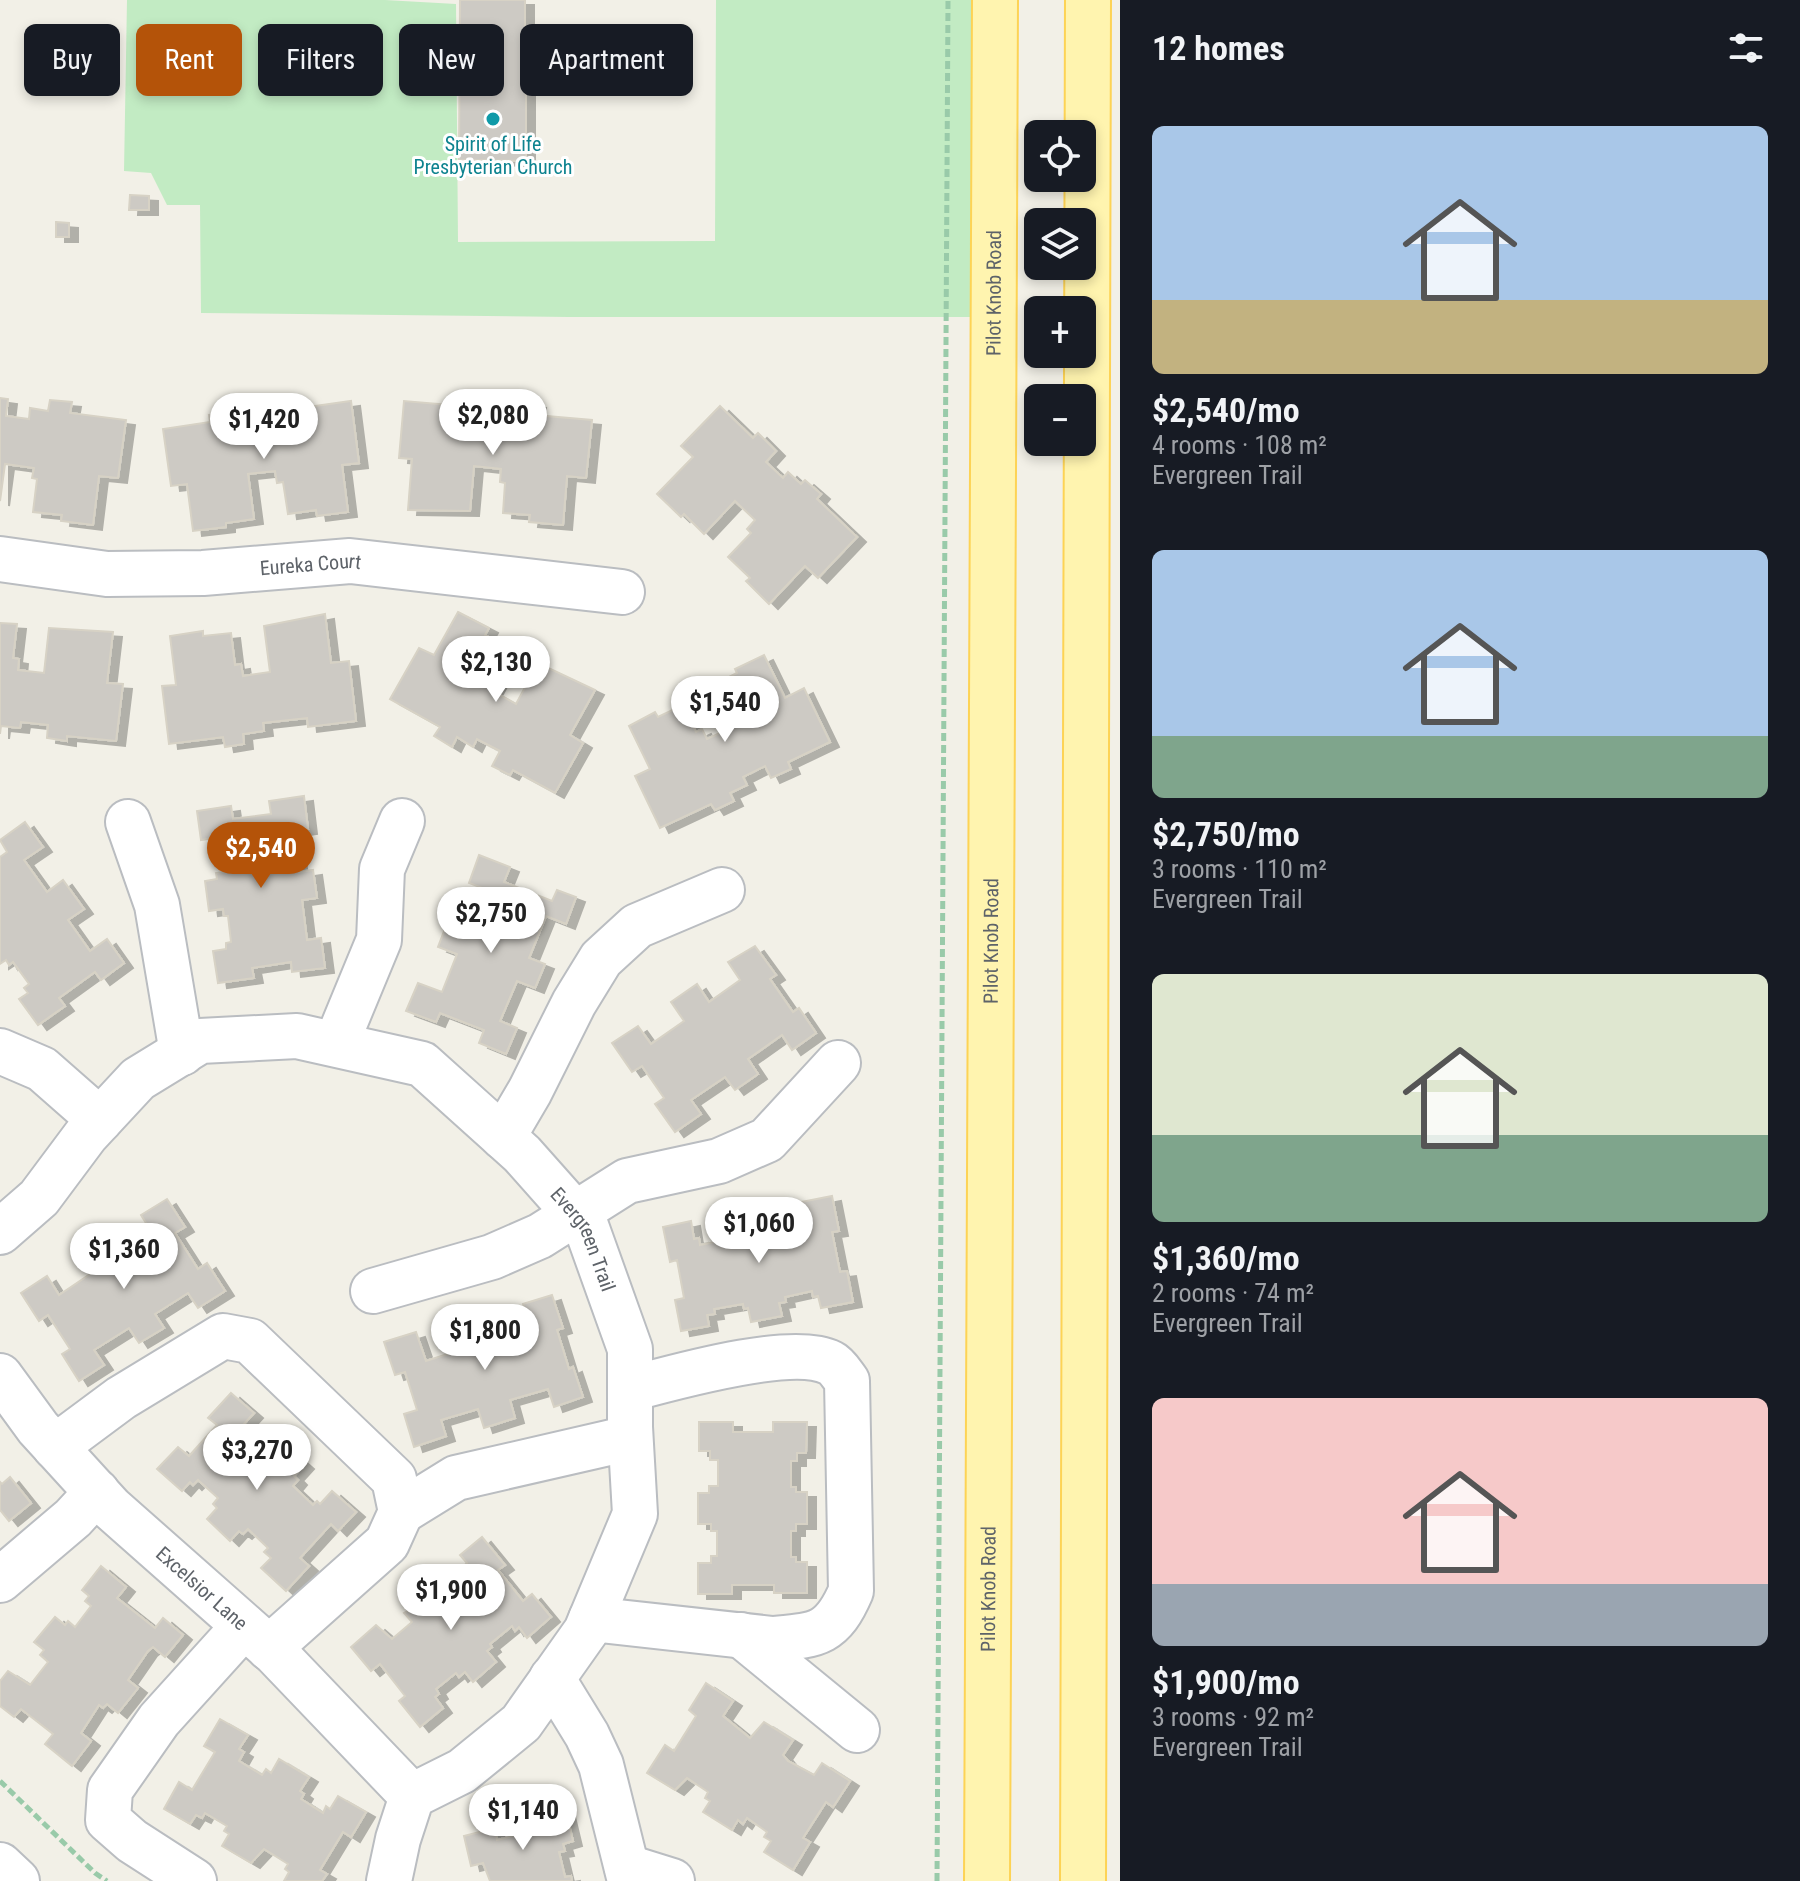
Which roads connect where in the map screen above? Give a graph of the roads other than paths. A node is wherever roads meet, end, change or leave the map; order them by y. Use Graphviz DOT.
graph roads {
  1 [pos="995,0"];
  2 [pos="1088,0"];
  3 [pos="0,559"];
  4 [pos="622,592"];
  5 [pos="402,821"];
  6 [pos="128,822"];
  7 [pos="722,890"];
  8 [pos="336,1044"];
  9 [pos="0,1051"];
  10 [pos="182,1053"];
  11 [pos="838,1063"];
  12 [pos="100,1120"];
  13 [pos="503,1137"];
  14 [pos="576,1215"];
  15 [pos="0,1232"];
  16 [pos="373,1291"];
  17 [pos="0,1376"];
  18 [pos="630,1389"];
  19 [pos="630,1438"];
  20 [pos="55,1447"];
  21 [pos="97,1492"];
  22 [pos="401,1512"];
  23 [pos="0,1580"];
  24 [pos="591,1619"];
  25 [pos="741,1635"];
  26 [pos="257,1637"];
  27 [pos="552,1678"];
  28 [pos="857,1730"];
  29 [pos="412,1796"];
  30 [pos="0,1865"];
  31 [pos="628,1874"];
  32 [pos="17,1881"];
  33 [pos="194,1881"];
  34 [pos="389,1881"];
  35 [pos="672,1881"];
  36 [pos="987,1881"];
  37 [pos="1083,1881"];
  1 -- 36 [label="main road, Pilot Knob Road"];
  2 -- 37 [label="main road"];
  3 -- 4 [label="street, Eureka Court"];
  5 -- 8 [label="street"];
  6 -- 10 [label="street"];
  7 -- 13 [label="street"];
  8 -- 10 [label="street, Evergreen Trail"];
  8 -- 13 [label="street, Evergreen Trail"];
  9 -- 12 [label="street"];
  10 -- 12 [label="street, Evergreen Trail"];
  11 -- 14 [label="street"];
  12 -- 15 [label="street, Evergreen Trail"];
  13 -- 14 [label="street, Evergreen Trail"];
  14 -- 16 [label="street"];
  14 -- 18 [label="street, Evergreen Trail"];
  17 -- 20 [label="street, Excelsior Lane"];
  18 -- 19 [label="street, Evergreen Trail"];
  18 -- 25 [label="street"];
  19 -- 22 [label="street"];
  19 -- 24 [label="street, Evergreen Trail"];
  20 -- 21 [label="street, Excelsior Lane"];
  20 -- 22 [label="street"];
  21 -- 23 [label="street"];
  21 -- 26 [label="street, Excelsior Lane"];
  22 -- 26 [label="street"];
  24 -- 25 [label="street"];
  24 -- 27 [label="street, Evergreen Trail"];
  25 -- 28 [label="street"];
  26 -- 29 [label="street, Excelsior Lane"];
  26 -- 33 [label="street"];
  27 -- 29 [label="street, Evergreen Trail"];
  27 -- 31 [label="street"];
  29 -- 34 [label="street"];
  30 -- 32 [label="street"];
  31 -- 35 [label="street"];
}
